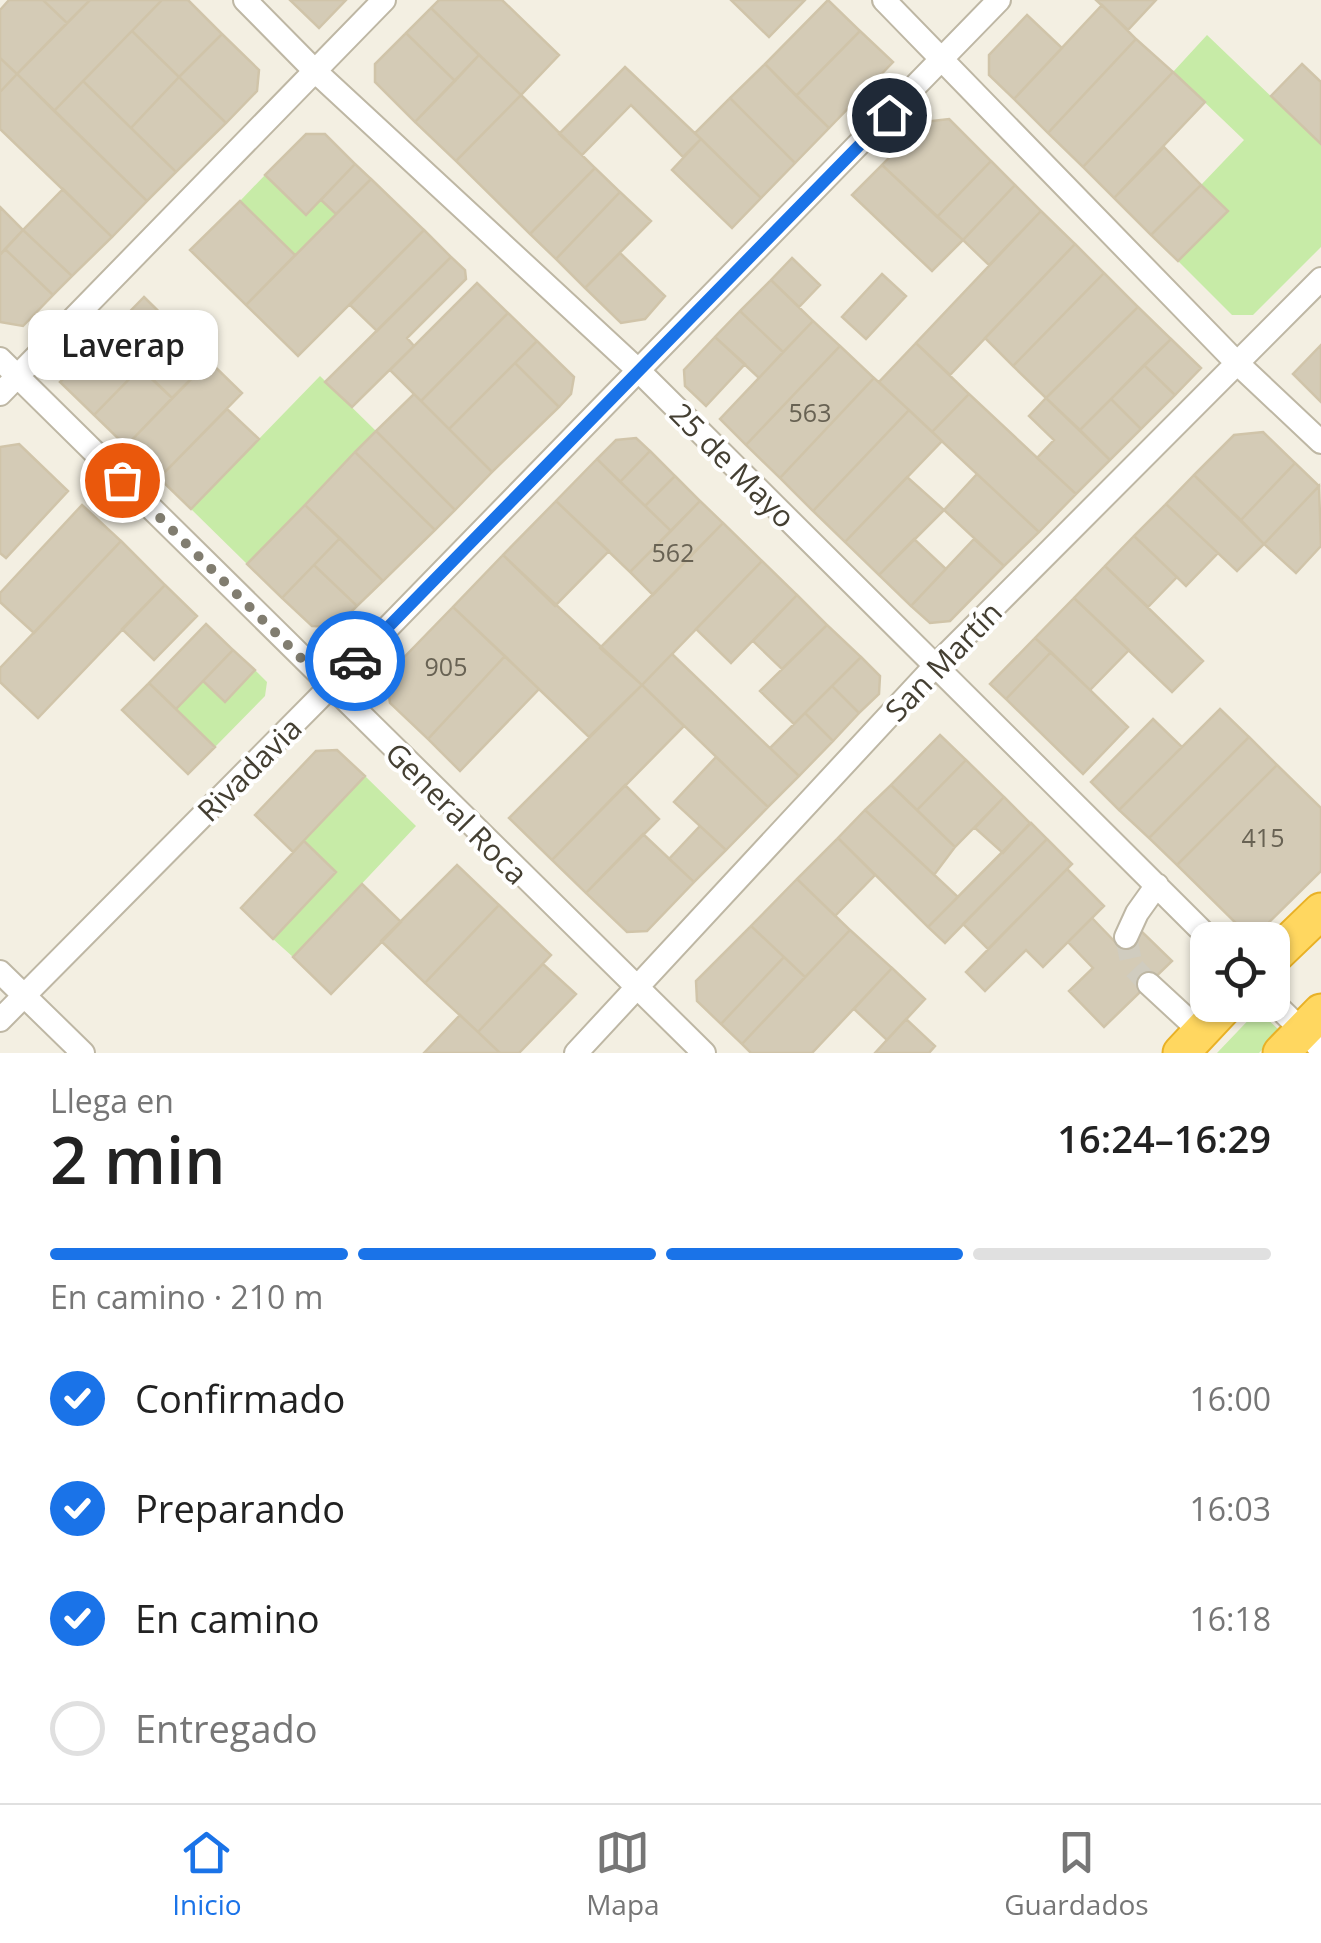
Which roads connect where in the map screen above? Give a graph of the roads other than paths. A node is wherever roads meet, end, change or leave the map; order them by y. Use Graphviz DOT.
graph roads {
  1 [pos="245,0"];
  2 [pos="384,0"];
  3 [pos="884,0"];
  4 [pos="999,0"];
  5 [pos="944,58"];
  6 [pos="315,70"];
  7 [pos="1321,280"];
  8 [pos="0,359"];
  9 [pos="1236,362"];
  10 [pos="639,371"];
  11 [pos="18,376"];
  12 [pos="0,394"];
  13 [pos="1321,442"];
  14 [pos="936,666"];
  15 [pos="330,687"];
  16 [pos="1156,885"];
  17 [pos="1321,910"];
  18 [pos="1194,922"];
  19 [pos="1126,936"];
  20 [pos="1290,940"];
  21 [pos="0,972"];
  22 [pos="1149,984"];
  23 [pos="637,990"];
  24 [pos="24,996"];
  25 [pos="0,1020"];
  26 [pos="1210,1022"];
  27 [pos="1191,1042"];
  28 [pos="83,1053"];
  29 [pos="576,1053"];
  30 [pos="704,1053"];
  1 -- 6 [label="street, 25 de Mayo"];
  2 -- 6 [label="street"];
  3 -- 5 [label="street"];
  4 -- 5 [label="street, Rivadavia"];
  5 -- 9 [label="street"];
  5 -- 10 [label="street, Rivadavia"];
  6 -- 10 [label="street, 25 de Mayo"];
  6 -- 11 [label="street"];
  7 -- 9 [label="street, San Martín"];
  8 -- 11 [label="street, General Roca"];
  9 -- 13 [label="street"];
  9 -- 14 [label="street, San Martín"];
  10 -- 14 [label="street, 25 de Mayo"];
  10 -- 15 [label="street, Rivadavia"];
  11 -- 12 [label="street"];
  11 -- 15 [label="street, General Roca"];
  14 -- 16 [label="street, 25 de Mayo"];
  14 -- 23 [label="street, San Martín"];
  15 -- 23 [label="street, General Roca"];
  15 -- 24 [label="street, Rivadavia"];
  16 -- 18 [label="street, 25 de Mayo"];
  16 -- 19 [label="street"];
  17 -- 20 [label="highway"];
  21 -- 24 [label="street"];
  22 -- 27 [label="street"];
  23 -- 29 [label="street, San Martín"];
  23 -- 30 [label="street, General Roca"];
  24 -- 25 [label="street, Rivadavia"];
  24 -- 28 [label="street"];
  26 -- 27 [label="highway"];
}
